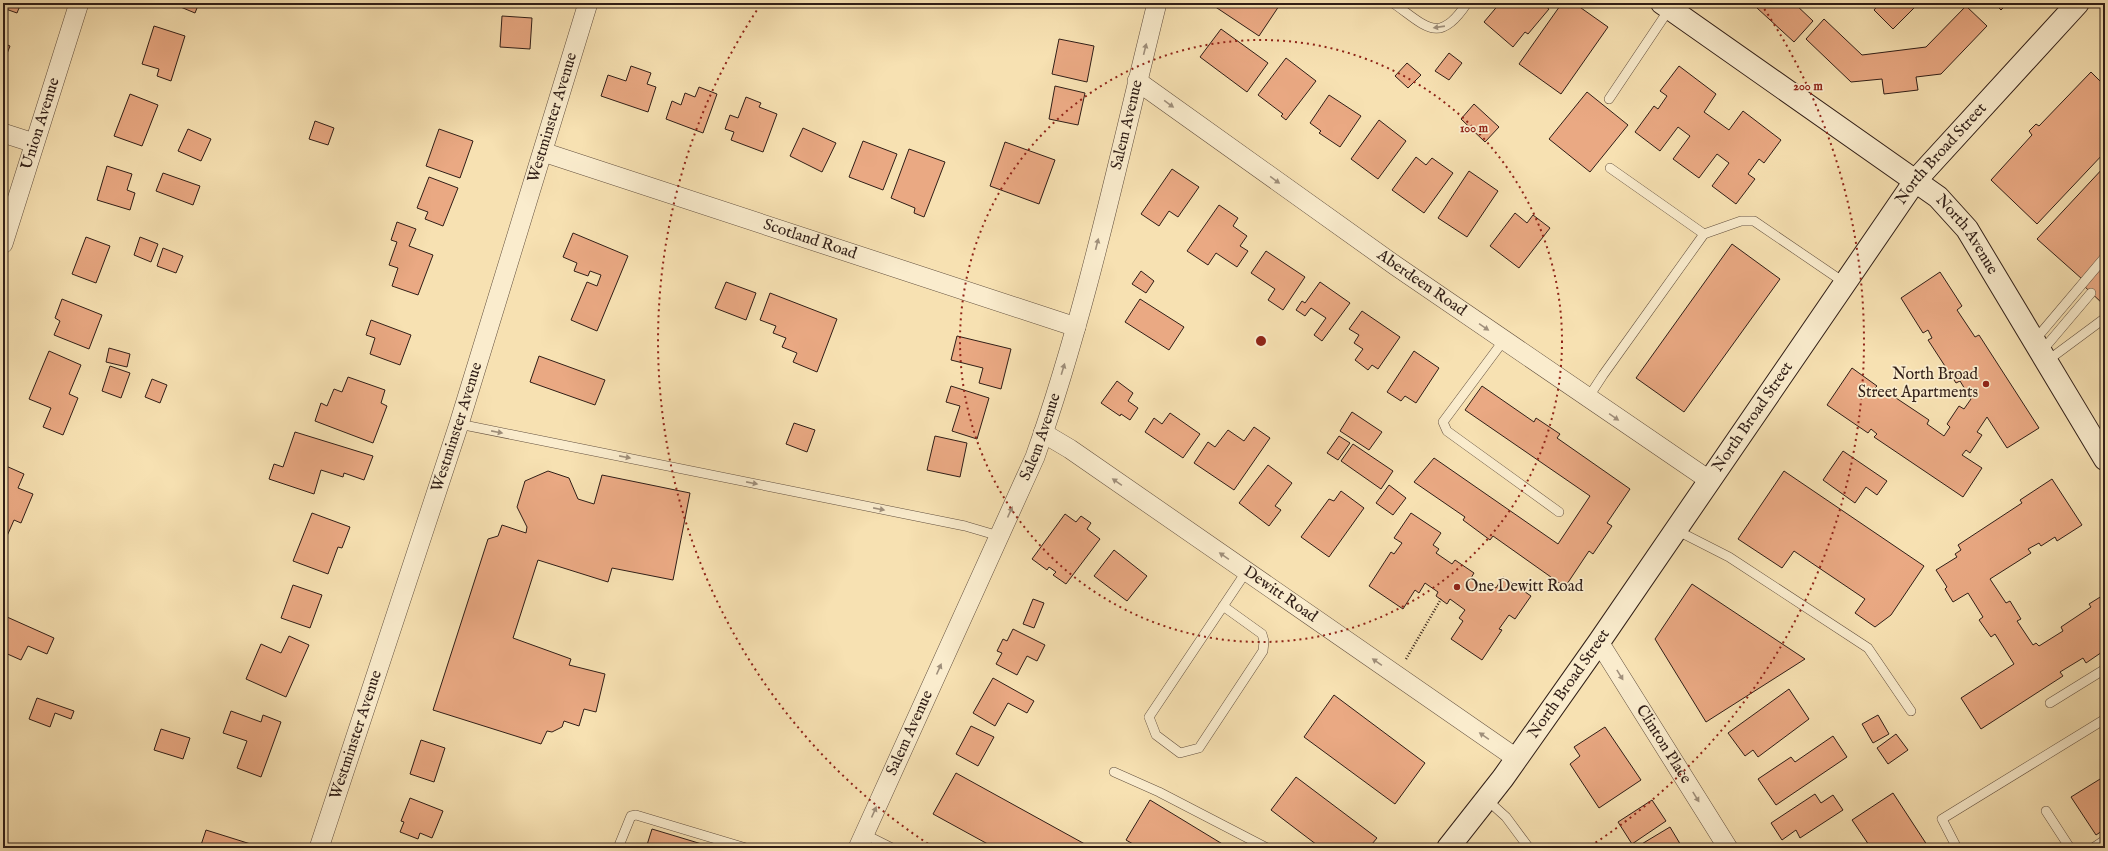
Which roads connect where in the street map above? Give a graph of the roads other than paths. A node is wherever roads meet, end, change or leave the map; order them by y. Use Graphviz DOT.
graph roads {
  1 [pos="79,3"];
  2 [pos="588,3"];
  3 [pos="1157,3"];
  4 [pos="1393,3"];
  5 [pos="1467,3"];
  6 [pos="2078,3"];
  7 [pos="1666,6"];
  8 [pos="1137,81"];
  9 [pos="1609,99"];
  10 [pos="3,133"];
  11 [pos="34,143"];
  12 [pos="543,152"];
  13 [pos="1610,168"];
  14 [pos="1915,181"];
  15 [pos="1704,234"];
  16 [pos="3,244"];
  17 [pos="2105,257"];
  18 [pos="1845,284"];
  19 [pos="2091,293"];
  20 [pos="2105,318"];
  21 [pos="1076,327"];
  22 [pos="1504,340"];
  23 [pos="2040,351"];
  24 [pos="1588,398"];
  25 [pos="459,424"];
  26 [pos="1043,433"];
  27 [pos="2105,459"];
  28 [pos="1709,480"];
  29 [pos="1559,512"];
  30 [pos="1676,530"];
  31 [pos="999,536"];
  32 [pos="1246,572"];
  33 [pos="1224,606"];
  34 [pos="1599,642"];
  35 [pos="2105,669"];
  36 [pos="2050,703"];
  37 [pos="1911,711"];
  38 [pos="2105,719"];
  39 [pos="1516,758"];
  40 [pos="1114,772"];
  41 [pos="1486,799"];
  42 [pos="2046,811"];
  43 [pos="2105,840"];
  44 [pos="861,841"];
  45 [pos="319,848"];
  46 [pos="618,848"];
  47 [pos="746,848"];
  48 [pos="892,848"];
  49 [pos="1267,848"];
  50 [pos="1448,848"];
  51 [pos="1529,848"];
  52 [pos="1728,848"];
  53 [pos="1956,848"];
  54 [pos="2070,848"];
  55 [pos="2093,848"];
  1 -- 11 [label="street, Union Avenue"];
  2 -- 12 [label="street, Westminster Avenue"];
  8 -- 3 [label="street, Salem Avenue, one-way"];
  5 -- 4 [label="lane, one-way"];
  6 -- 14 [label="main road, North Broad Street"];
  7 -- 9 [label="lane"];
  7 -- 14 [label="main road, North Avenue"];
  21 -- 8 [label="street, Salem Avenue, one-way"];
  8 -- 22 [label="street, Aberdeen Road, one-way"];
  10 -- 11 [label="street"];
  11 -- 16 [label="street, Union Avenue"];
  12 -- 21 [label="street, Scotland Road"];
  12 -- 25 [label="street, Westminster Avenue"];
  13 -- 15 [label="lane"];
  14 -- 18 [label="main road, North Broad Street"];
  14 -- 23 [label="main road, North Avenue"];
  15 -- 18 [label="lane"];
  15 -- 24 [label="lane"];
  17 -- 23 [label="lane"];
  18 -- 28 [label="main road, North Broad Street"];
  19 -- 23 [label="lane"];
  20 -- 23 [label="lane"];
  26 -- 21 [label="street, Salem Avenue, one-way"];
  22 -- 24 [label="street, Aberdeen Road"];
  22 -- 29 [label="lane"];
  23 -- 27 [label="main road, North Avenue"];
  24 -- 28 [label="street, Aberdeen Road, one-way"];
  25 -- 31 [label="lane, one-way"];
  25 -- 45 [label="street, Westminster Avenue"];
  31 -- 26 [label="street, Salem Avenue, one-way"];
  32 -- 26 [label="street, Dewitt Road, one-way"];
  28 -- 30 [label="main road, North Broad Street"];
  30 -- 34 [label="main road, North Broad Street"];
  30 -- 37 [label="lane"];
  44 -- 31 [label="street, Salem Avenue, one-way"];
  32 -- 33 [label="lane"];
  39 -- 32 [label="street, Dewitt Road, one-way"];
  33 -- 33 [label="lane"];
  34 -- 39 [label="main road, North Broad Street"];
  34 -- 52 [label="street, Clinton Place, one-way"];
  35 -- 36 [label="lane"];
  38 -- 53 [label="lane"];
  39 -- 41 [label="main road, North Broad Street"];
  40 -- 49 [label="lane"];
  41 -- 50 [label="main road, North Broad Street"];
  41 -- 51 [label="lane"];
  42 -- 54 [label="lane"];
  43 -- 55 [label="lane"];
  44 -- 48 [label="lane"];
  46 -- 47 [label="lane"];
}
